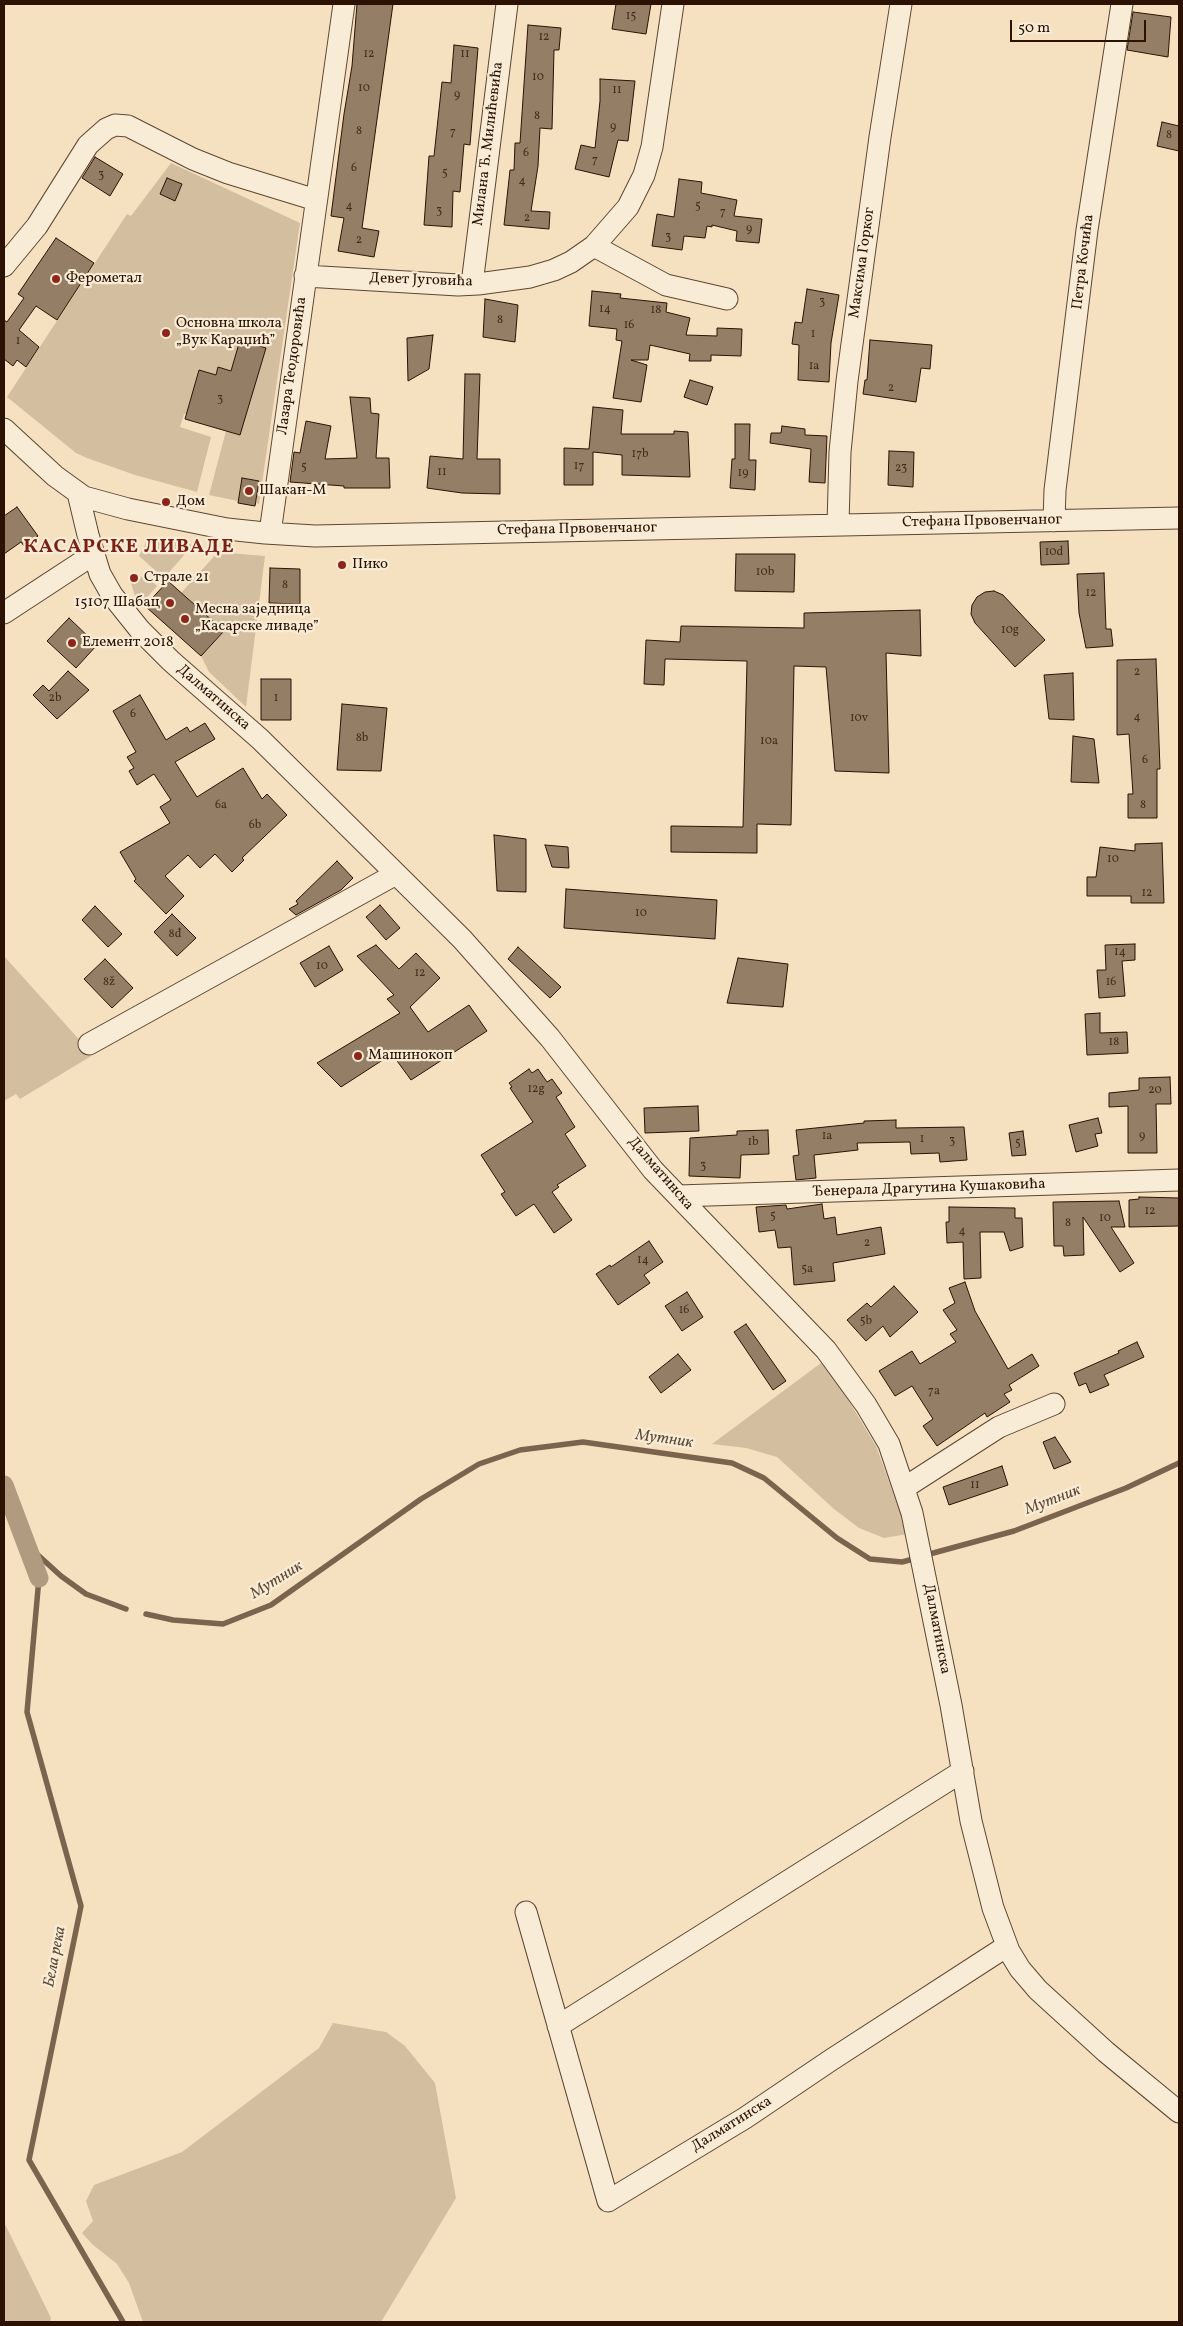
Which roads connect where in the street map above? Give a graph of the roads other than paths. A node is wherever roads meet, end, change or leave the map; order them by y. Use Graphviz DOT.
graph roads {
  1 [pos="344,4"];
  2 [pos="507,4"];
  3 [pos="673,4"];
  4 [pos="901,4"];
  5 [pos="1122,4"];
  6 [pos="316,200"];
  7 [pos="594,246"];
  8 [pos="4,266"];
  9 [pos="305,276"];
  10 [pos="472,284"];
  11 [pos="727,299"];
  12 [pos="4,429"];
  13 [pos="78,493"];
  14 [pos="1179,518"];
  15 [pos="1054,521"];
  16 [pos="838,524"];
  17 [pos="270,534"];
  18 [pos="94,554"];
  19 [pos="4,613"];
  20 [pos="396,874"];
  21 [pos="89,1044"];
  22 [pos="1179,1180"];
  23 [pos="678,1196"];
  24 [pos="1054,1404"];
  25 [pos="904,1488"];
  26 [pos="963,1771"];
  27 [pos="526,1912"];
  28 [pos="1007,1946"];
  29 [pos="558,2026"];
  30 [pos="1179,2112"];
  1 -- 6 [label="street, Лазара Теодоровића"];
  2 -- 10 [label="street, Милана Ђ. Милићевића"];
  3 -- 7 [label="street, Девет Југовића"];
  4 -- 16 [label="street, Максима Горког"];
  5 -- 15 [label="street, Петра Кочића"];
  6 -- 8 [label="street"];
  6 -- 9 [label="street, Лазара Теодоровића"];
  7 -- 10 [label="street, Девет Југовића"];
  7 -- 11 [label="street"];
  9 -- 10 [label="street, Девет Југовића"];
  9 -- 17 [label="street, Лазара Теодоровића"];
  12 -- 13 [label="street, Стефана Првовенчаног"];
  13 -- 17 [label="street, Стефана Првовенчаног"];
  13 -- 18 [label="street, Далматинска"];
  14 -- 15 [label="street, Стефана Првовенчаног"];
  15 -- 16 [label="street, Стефана Првовенчаног"];
  16 -- 17 [label="street, Стефана Првовенчаног"];
  18 -- 19 [label="street"];
  18 -- 20 [label="street, Далматинска"];
  20 -- 21 [label="street"];
  20 -- 23 [label="street, Далматинска"];
  22 -- 23 [label="street, Ђенерала Драгутина Кушаковића"];
  23 -- 25 [label="street, Далматинска"];
  24 -- 25 [label="street"];
  25 -- 26 [label="street, Далматинска"];
  26 -- 28 [label="street, Далматинска"];
  26 -- 29 [label="street"];
  27 -- 29 [label="street, Далматинска"];
  28 -- 29 [label="street, Далматинска"];
  28 -- 30 [label="street, Далматинска"];
}
